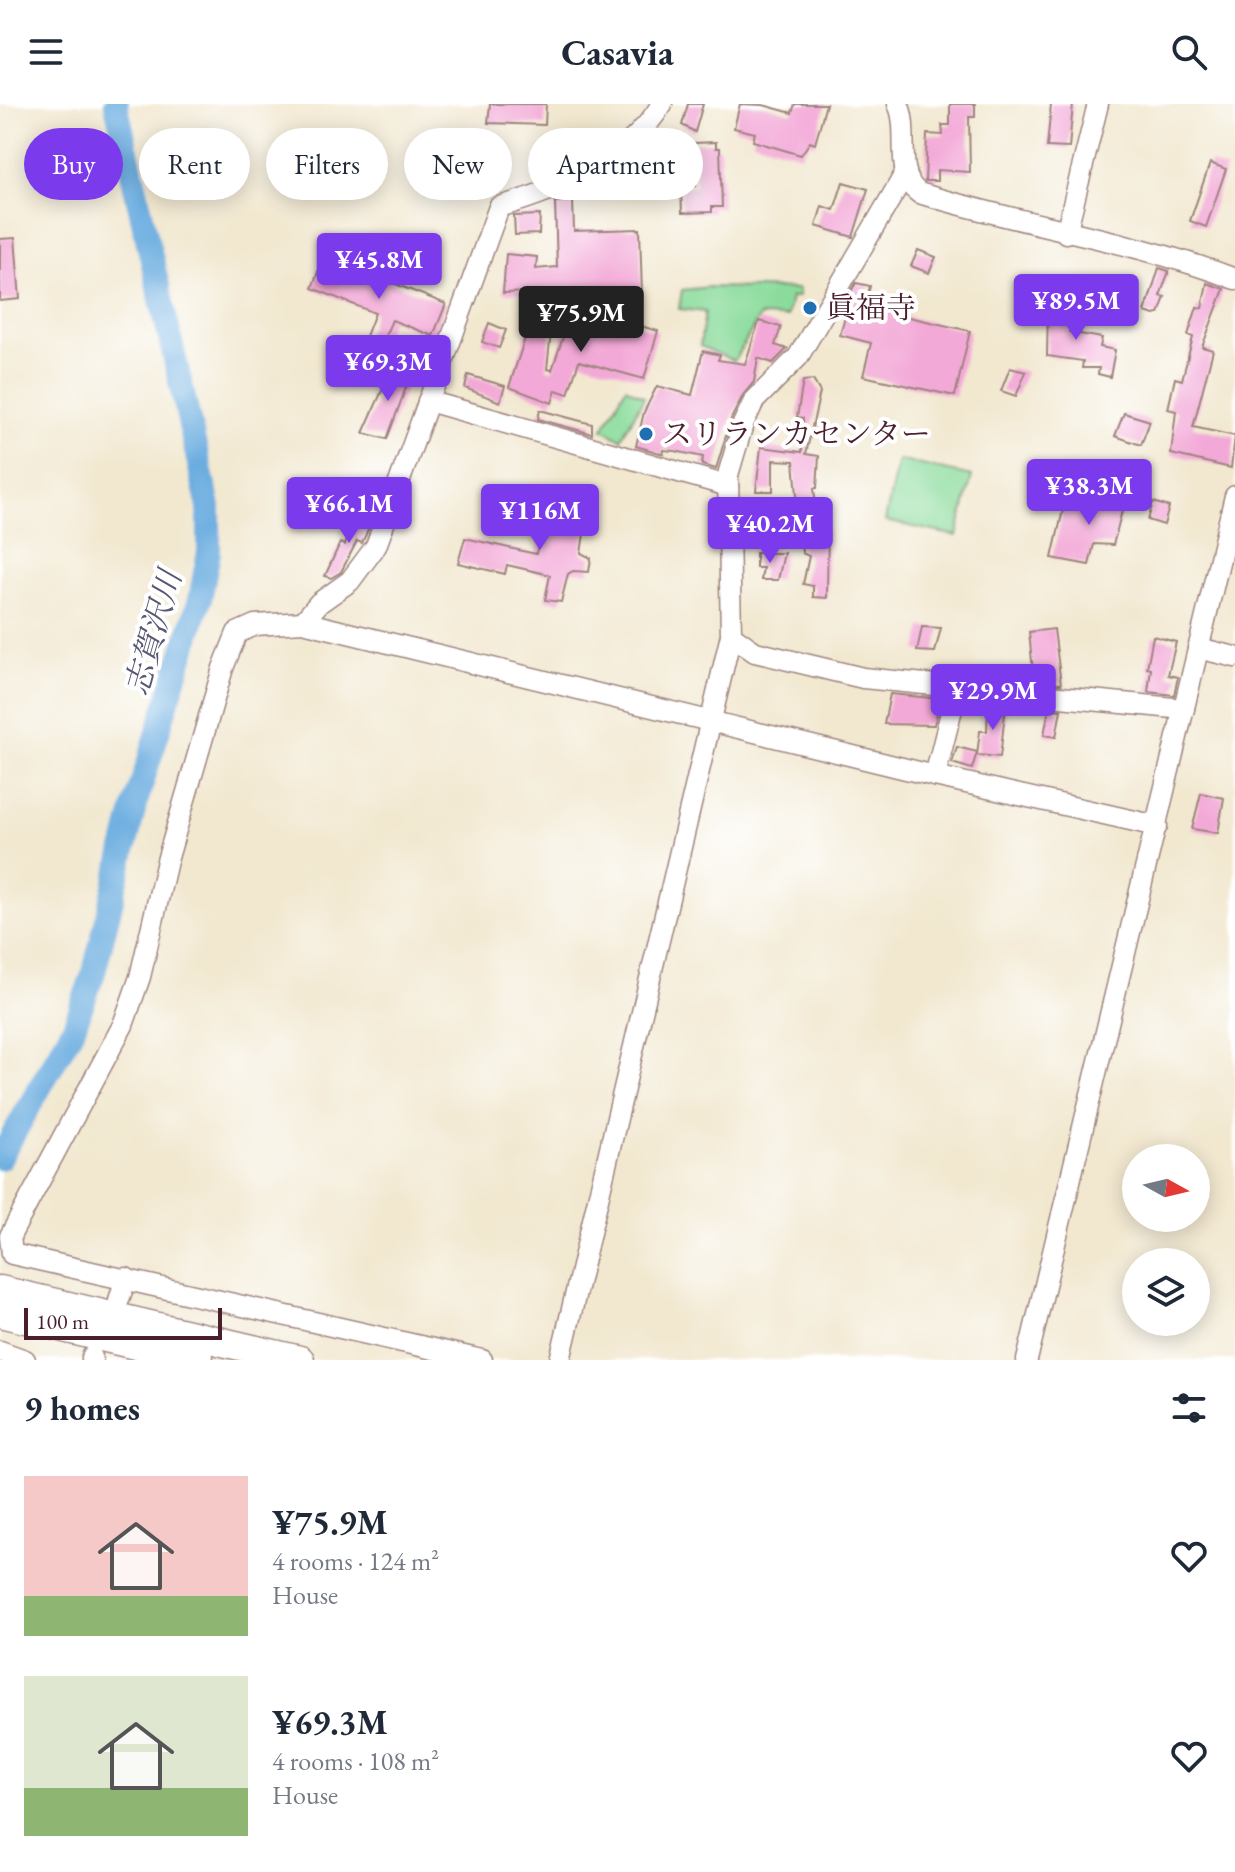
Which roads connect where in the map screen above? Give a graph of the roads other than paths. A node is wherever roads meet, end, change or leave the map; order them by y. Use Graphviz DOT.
graph roads {
  1 [pos="662,104"];
  2 [pos="899,104"];
  3 [pos="1098,104"];
  4 [pos="906,172"];
  5 [pos="1066,233"];
  6 [pos="1235,279"];
  7 [pos="428,401"];
  8 [pos="728,486"];
  9 [pos="1235,496"];
  10 [pos="303,622"];
  11 [pos="731,635"];
  12 [pos="1198,648"];
  13 [pos="1235,657"];
  14 [pos="957,689"];
  15 [pos="1184,709"];
  16 [pos="710,721"];
  17 [pos="935,776"];
  18 [pos="1157,826"];
  19 [pos="126,1278"];
  20 [pos="119,1300"];
  21 [pos="8,1303"];
  22 [pos="0,1351"];
  23 [pos="25,1360"];
  24 [pos="199,1360"];
  25 [pos="300,1360"];
  26 [pos="482,1360"];
  27 [pos="560,1360"];
  28 [pos="1027,1360"];
  1 -- 7 [label="street"];
  2 -- 4 [label="street"];
  3 -- 5 [label="street"];
  4 -- 5 [label="street"];
  4 -- 8 [label="street"];
  5 -- 6 [label="street"];
  7 -- 8 [label="street"];
  7 -- 10 [label="street"];
  8 -- 11 [label="street"];
  9 -- 12 [label="street"];
  10 -- 16 [label="street"];
  10 -- 19 [label="street"];
  11 -- 14 [label="street"];
  11 -- 16 [label="street"];
  12 -- 13 [label="street"];
  12 -- 15 [label="street"];
  14 -- 15 [label="street"];
  14 -- 17 [label="street"];
  15 -- 18 [label="street"];
  16 -- 17 [label="street"];
  16 -- 27 [label="street"];
  17 -- 18 [label="street"];
  18 -- 28 [label="street"];
  19 -- 20 [label="street"];
  19 -- 26 [label="street"];
  21 -- 24 [label="highway"];
  21 -- 25 [label="highway"];
  22 -- 23 [label="street"];
}
